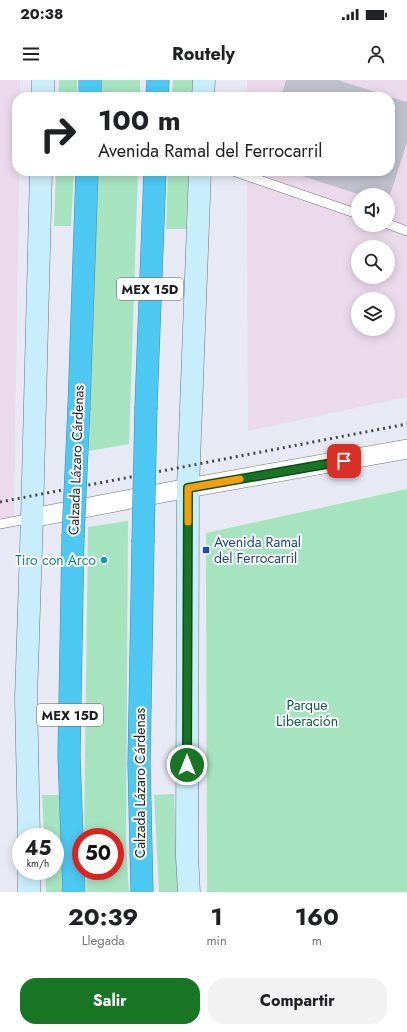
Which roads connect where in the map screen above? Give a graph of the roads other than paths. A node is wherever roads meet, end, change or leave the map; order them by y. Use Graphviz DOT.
graph roads {
  1 [pos="43,80"];
  2 [pos="90,80"];
  3 [pos="158,80"];
  4 [pos="204,80"];
  5 [pos="42,92"];
  6 [pos="90,92"];
  7 [pos="157,92"];
  8 [pos="203,92"];
  9 [pos="41,176"];
  10 [pos="87,176"];
  11 [pos="154,176"];
  12 [pos="200,176"];
  13 [pos="248,176"];
  14 [pos="351,212"];
  15 [pos="395,227"];
  16 [pos="407,231"];
  17 [pos="407,450"];
  18 [pos="188,488"];
  19 [pos="32,518"];
  20 [pos="0,524"];
  21 [pos="28,828"];
  22 [pos="29,880"];
  23 [pos="29,892"];
  24 [pos="74,892"];
  25 [pos="142,892"];
  26 [pos="189,892"];
  1 -- 5 [label="main road"];
  2 -- 6 [label="highway"];
  3 -- 7 [label="highway"];
  4 -- 8 [label="main road"];
  9 -- 19 [label="main road"];
  10 -- 24 [label="highway, Calzada Lázaro Cárdenas / MEX 15D, bridge"];
  11 -- 25 [label="highway, Calzada Lázaro Cárdenas / MEX 15D, bridge"];
  12 -- 18 [label="main road"];
  13 -- 14 [label="lane"];
  15 -- 16 [label="lane"];
  17 -- 18 [label="street"];
  18 -- 19 [label="street"];
  18 -- 26 [label="main road"];
  19 -- 20 [label="lane"];
  19 -- 21 [label="main road"];
  22 -- 23 [label="main road"];
}
